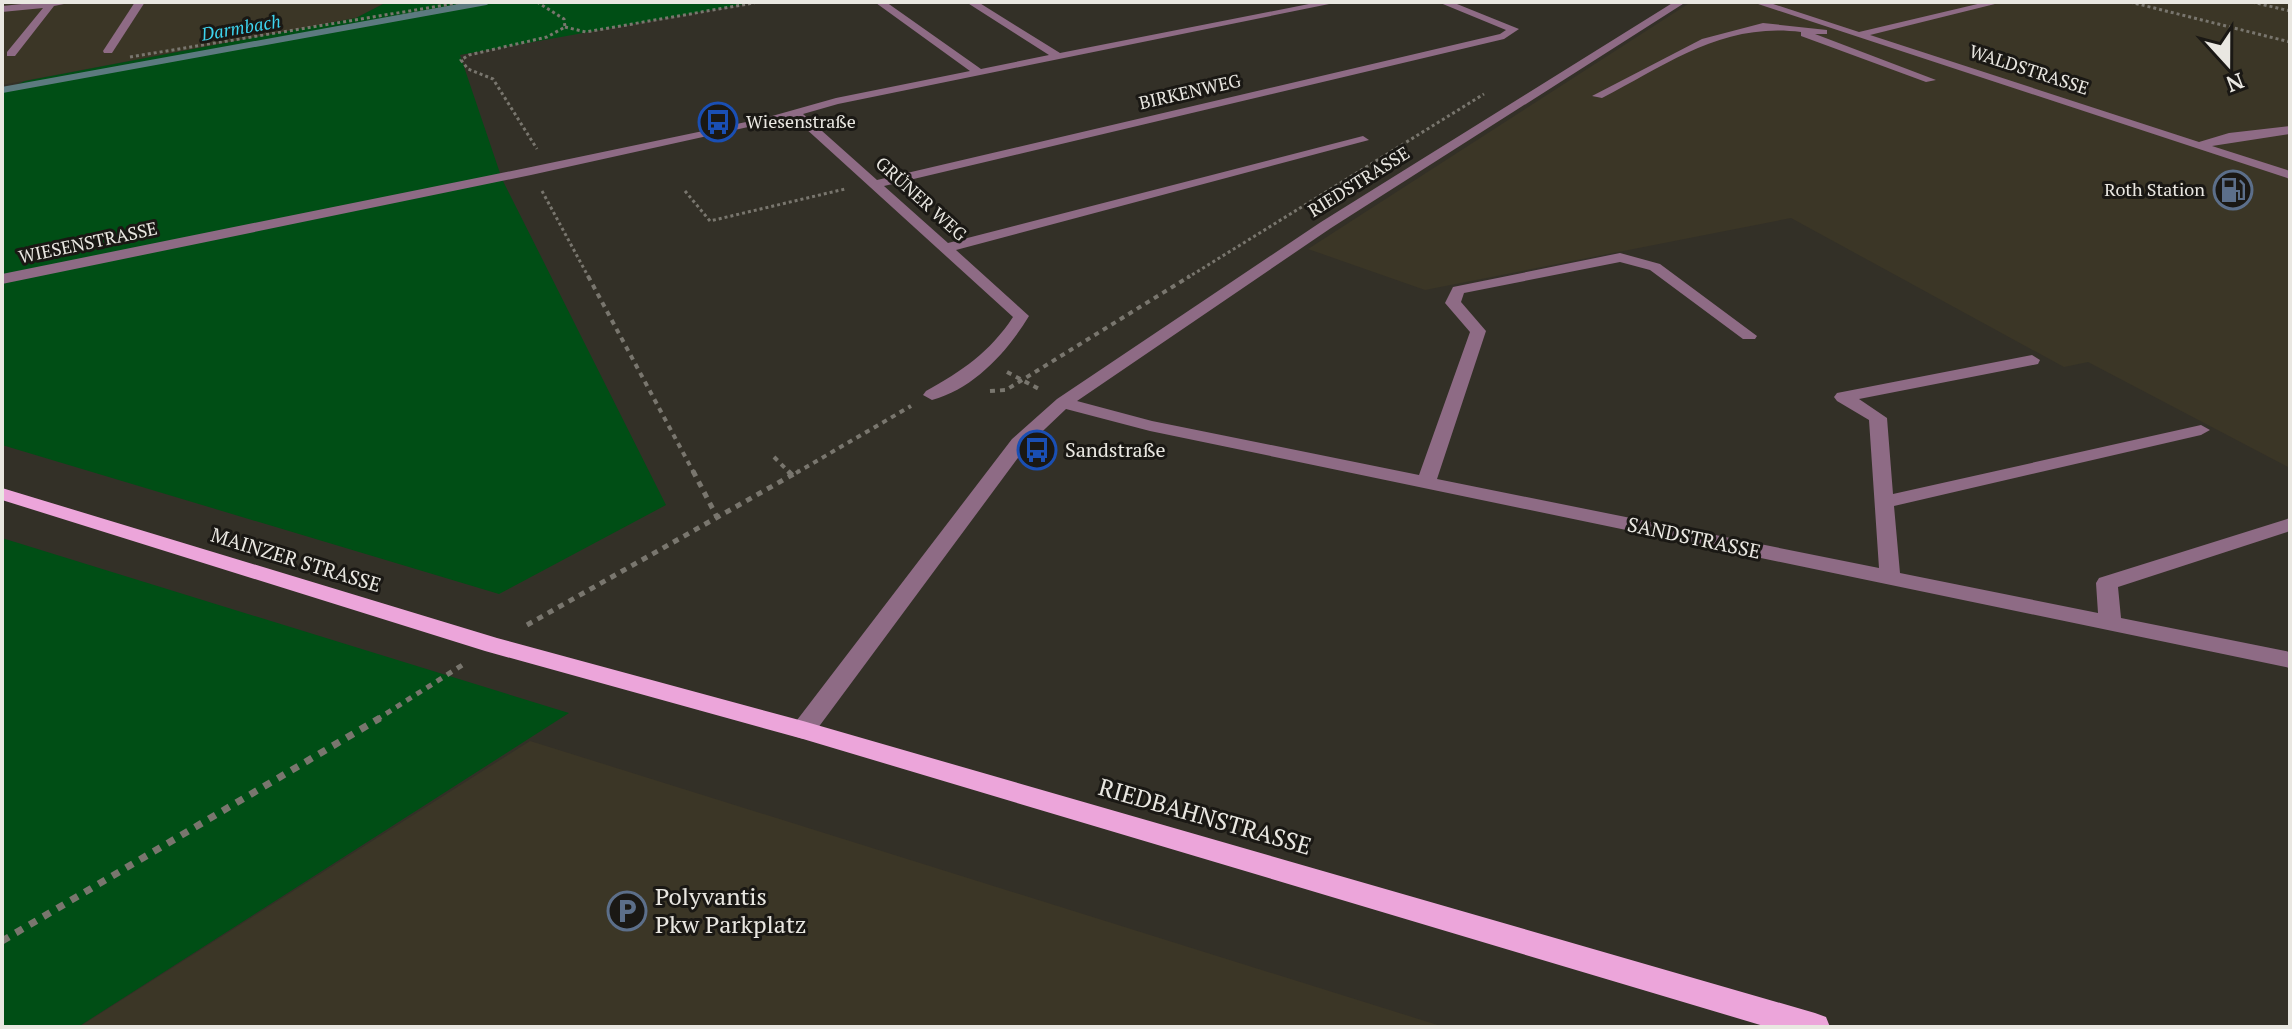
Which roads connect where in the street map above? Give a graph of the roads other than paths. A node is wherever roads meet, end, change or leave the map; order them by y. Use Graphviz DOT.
graph roads {
  1 [pos="69,2"];
  2 [pos="140,2"];
  3 [pos="971,2"];
  4 [pos="1334,2"];
  5 [pos="1443,2"];
  6 [pos="1681,2"];
  7 [pos="1757,2"];
  8 [pos="1998,2"];
  9 [pos="881,3"];
  10 [pos="51,4"];
  11 [pos="2,9"];
  12 [pos="1790,29"];
  13 [pos="1843,30"];
  14 [pos="1859,35"];
  15 [pos="108,51"];
  16 [pos="11,54"];
  17 [pos="1059,57"];
  18 [pos="980,73"];
  19 [pos="1930,80"];
  20 [pos="1598,96"];
  21 [pos="794,112"];
  22 [pos="2290,130"];
  23 [pos="1363,140"];
  24 [pos="2201,145"];
  25 [pos="2290,175"];
  26 [pos="874,183"];
  27 [pos="945,248"];
  28 [pos="2,279"];
  29 [pos="1749,336"];
  30 [pos="2032,360"];
  31 [pos="932,395"];
  32 [pos="1063,403"];
  33 [pos="2201,430"];
  34 [pos="1426,482"];
  35 [pos="2,494"];
  36 [pos="1884,502"];
  37 [pos="2290,524"];
  38 [pos="1890,578"];
  39 [pos="2110,623"];
  40 [pos="2290,660"];
  41 [pos="577,669"];
  42 [pos="803,730"];
  43 [pos="1815,1027"];
  1 -- 10 [label="street"];
  2 -- 15 [label="street"];
  3 -- 17 [label="street"];
  4 -- 17 [label="street, WIESENSTRASSE"];
  5 -- 26 [label="street, BIRKENWEG"];
  6 -- 32 [label="street, RIEDSTRASSE"];
  7 -- 13 [label="street, WALDSTRASSE"];
  8 -- 14 [label="street"];
  9 -- 18 [label="street"];
  10 -- 11 [label="street"];
  10 -- 16 [label="street"];
  12 -- 13 [label="street"];
  12 -- 19 [label="street"];
  12 -- 20 [label="street"];
  13 -- 14 [label="street, WALDSTRASSE"];
  14 -- 24 [label="street, WALDSTRASSE"];
  17 -- 18 [label="street, WIESENSTRASSE"];
  18 -- 21 [label="street, WIESENSTRASSE"];
  21 -- 26 [label="street, GRÜNER WEG"];
  21 -- 28 [label="street, WIESENSTRASSE"];
  22 -- 24 [label="street"];
  23 -- 27 [label="street"];
  24 -- 25 [label="street, WALDSTRASSE"];
  26 -- 27 [label="street, GRÜNER WEG"];
  27 -- 31 [label="street, GRÜNER WEG"];
  29 -- 34 [label="street"];
  30 -- 36 [label="street"];
  32 -- 34 [label="street, SANDSTRASSE"];
  32 -- 42 [label="street"];
  33 -- 36 [label="street"];
  34 -- 38 [label="street, SANDSTRASSE"];
  35 -- 41 [label="main road, MAINZER STRASSE"];
  36 -- 38 [label="street"];
  37 -- 39 [label="street"];
  38 -- 39 [label="street, SANDSTRASSE"];
  39 -- 40 [label="street, SANDSTRASSE"];
  41 -- 42 [label="main road, RIEDBAHNSTRASSE"];
  42 -- 43 [label="main road, RIEDBAHNSTRASSE"];
}
